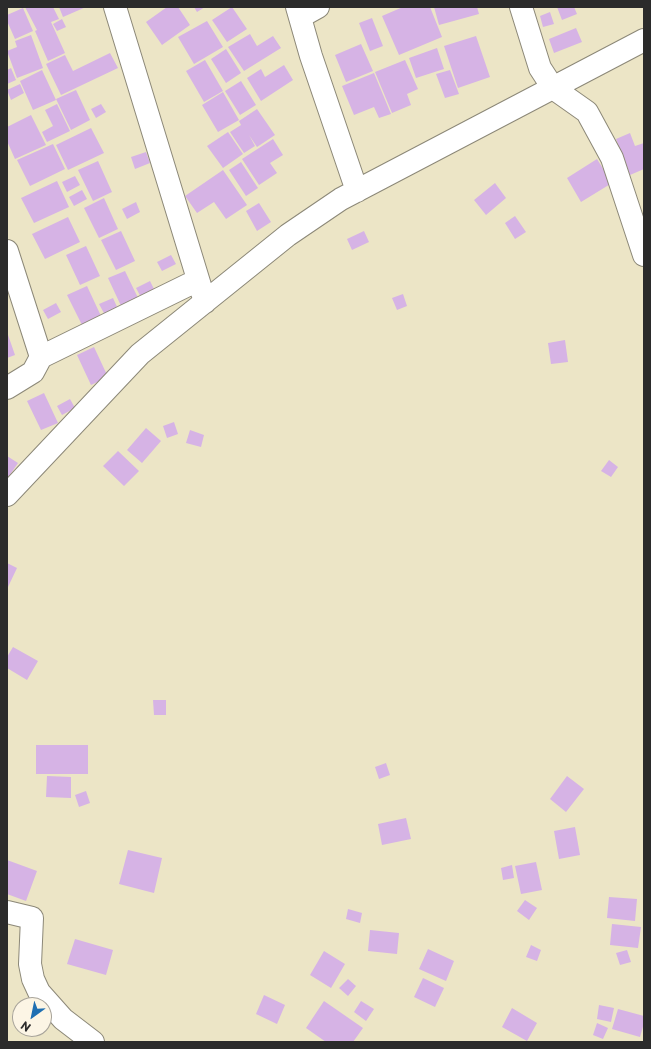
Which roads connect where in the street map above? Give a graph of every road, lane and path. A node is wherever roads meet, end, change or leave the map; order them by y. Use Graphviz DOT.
graph roads {
  1 [pos="115,7"];
  2 [pos="521,7"];
  3 [pos="305,10"];
  4 [pos="644,40"];
  5 [pos="553,88"];
  6 [pos="357,191"];
  7 [pos="7,251"];
  8 [pos="644,255"];
  9 [pos="198,280"];
  10 [pos="205,302"];
  11 [pos="42,357"];
  12 [pos="7,388"];
  13 [pos="7,495"];
  14 [pos="7,912"];
  15 [pos="93,1042"];
  1 -- 9 [label="street"];
  2 -- 5 [label="street"];
  3 -- 6 [label="street"];
  4 -- 5 [label="street"];
  5 -- 6 [label="street"];
  5 -- 8 [label="street"];
  6 -- 10 [label="street"];
  7 -- 11 [label="street"];
  9 -- 10 [label="street"];
  9 -- 11 [label="street"];
  10 -- 13 [label="street"];
  11 -- 12 [label="street"];
  14 -- 15 [label="street"];
}
